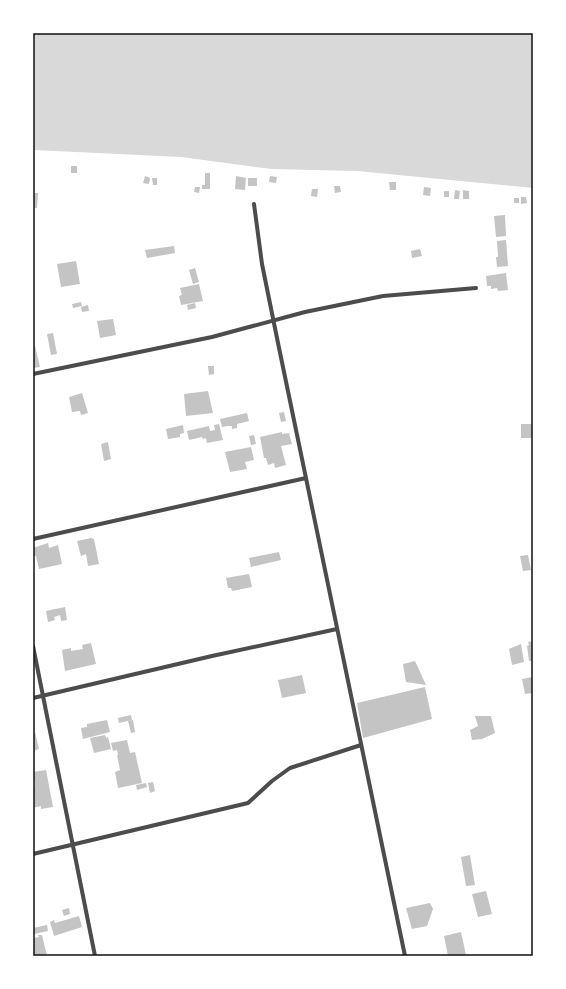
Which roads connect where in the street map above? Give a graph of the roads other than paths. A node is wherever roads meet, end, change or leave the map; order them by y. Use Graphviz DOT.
graph roads {
  1 [pos="254,204"];
  2 [pos="476,288"];
  3 [pos="273,321"];
  4 [pos="33,374"];
  5 [pos="306,478"];
  6 [pos="33,539"];
  7 [pos="337,629"];
  8 [pos="33,646"];
  9 [pos="44,696"];
  10 [pos="33,698"];
  11 [pos="361,745"];
  12 [pos="72,845"];
  13 [pos="33,854"];
  14 [pos="95,956"];
  15 [pos="405,956"];
  1 -- 3 [label="street"];
  2 -- 3 [label="street"];
  3 -- 4 [label="street"];
  3 -- 5 [label="street"];
  5 -- 6 [label="street"];
  5 -- 7 [label="street"];
  7 -- 9 [label="street"];
  7 -- 11 [label="street"];
  8 -- 9 [label="street"];
  9 -- 10 [label="street"];
  9 -- 12 [label="street"];
  11 -- 12 [label="street"];
  11 -- 15 [label="street"];
  12 -- 13 [label="street"];
  12 -- 14 [label="street"];
}
